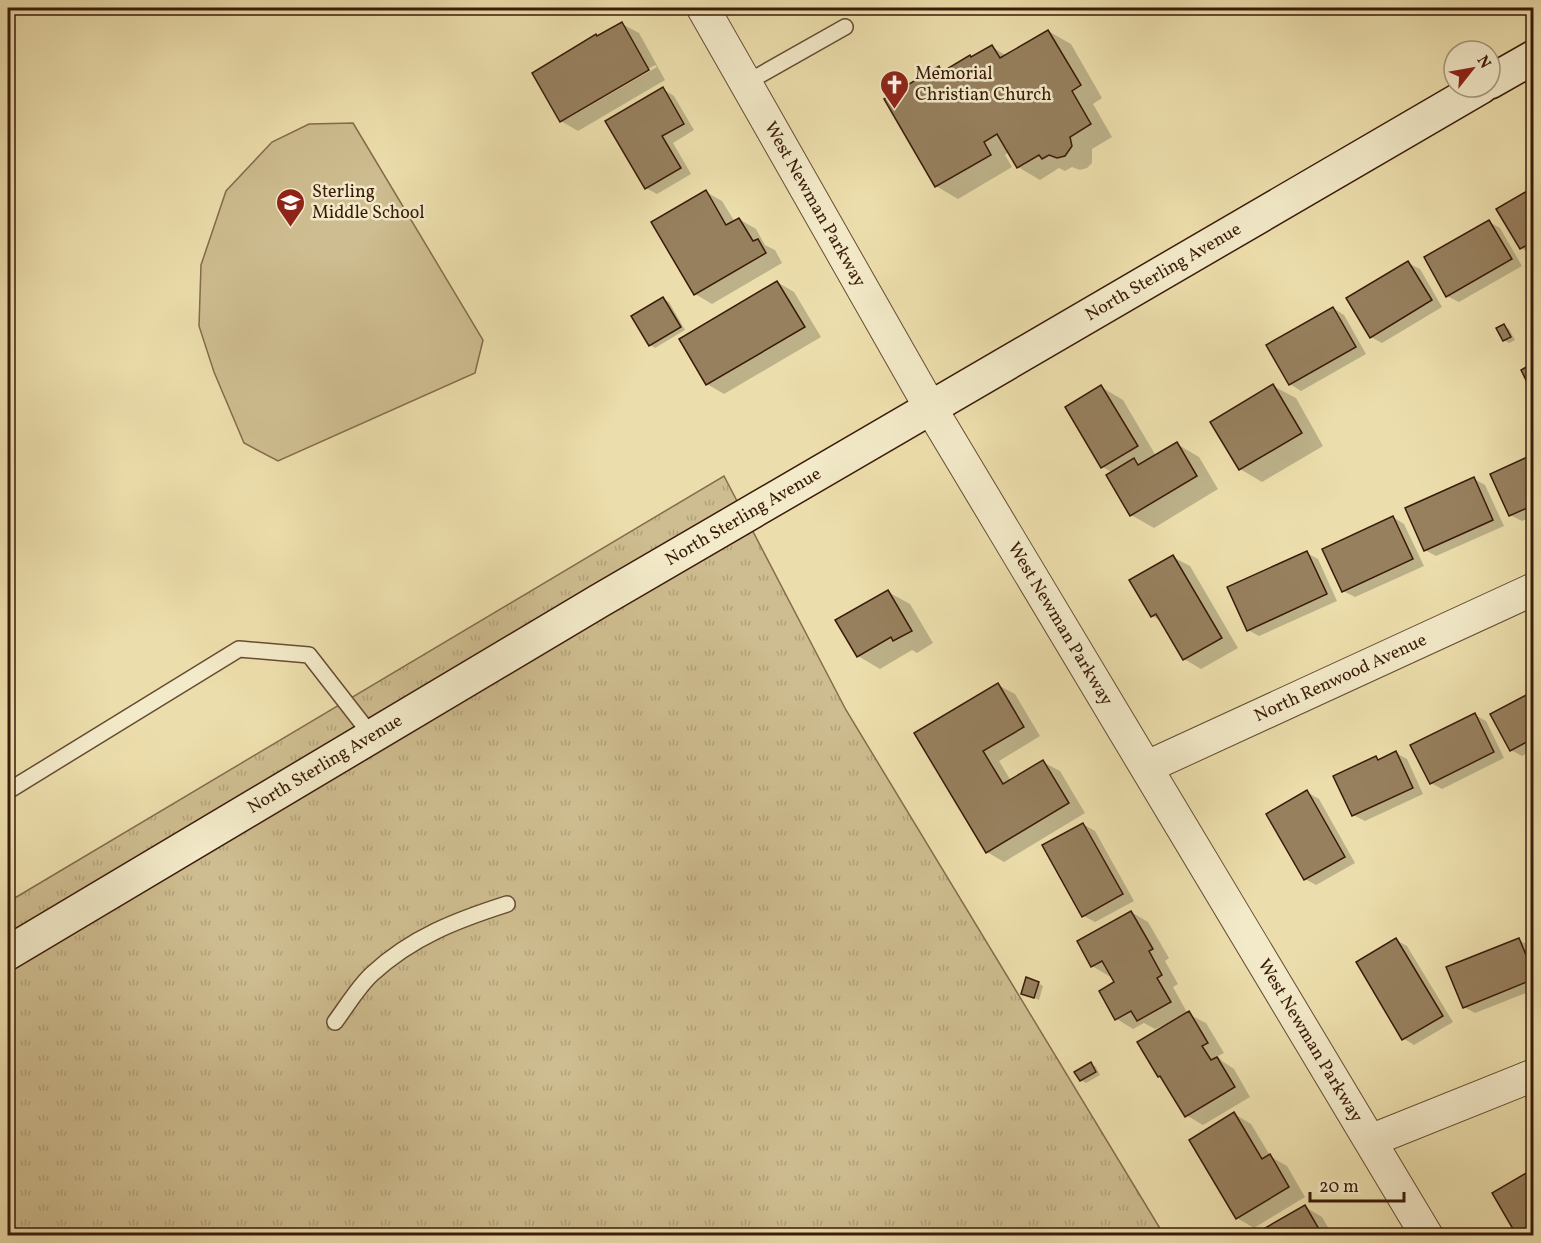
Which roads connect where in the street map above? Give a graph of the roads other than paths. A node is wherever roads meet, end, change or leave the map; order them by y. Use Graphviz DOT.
graph roads {
  1 [pos="703,8"];
  2 [pos="845,27"];
  3 [pos="1533,57"];
  4 [pos="1502,75"];
  5 [pos="746,83"];
  6 [pos="1460,99"];
  7 [pos="930,407"];
  8 [pos="1533,589"];
  9 [pos="372,736"];
  10 [pos="1147,767"];
  11 [pos="8,790"];
  12 [pos="507,904"];
  13 [pos="8,953"];
  14 [pos="335,1022"];
  15 [pos="1533,1075"];
  16 [pos="1372,1140"];
  17 [pos="1428,1236"];
  1 -- 5 [label="street, West Newman Parkway"];
  2 -- 5 [label="lane"];
  3 -- 4 [label="main road"];
  5 -- 7 [label="street, West Newman Parkway"];
  6 -- 7 [label="main road, North Sterling Avenue"];
  7 -- 9 [label="main road, North Sterling Avenue"];
  7 -- 10 [label="street, West Newman Parkway"];
  8 -- 10 [label="street, North Renwood Avenue"];
  9 -- 11 [label="lane"];
  9 -- 13 [label="main road, North Sterling Avenue"];
  10 -- 16 [label="street, West Newman Parkway"];
  12 -- 14 [label="lane"];
  15 -- 16 [label="street"];
  16 -- 17 [label="street, West Newman Parkway"];
}
